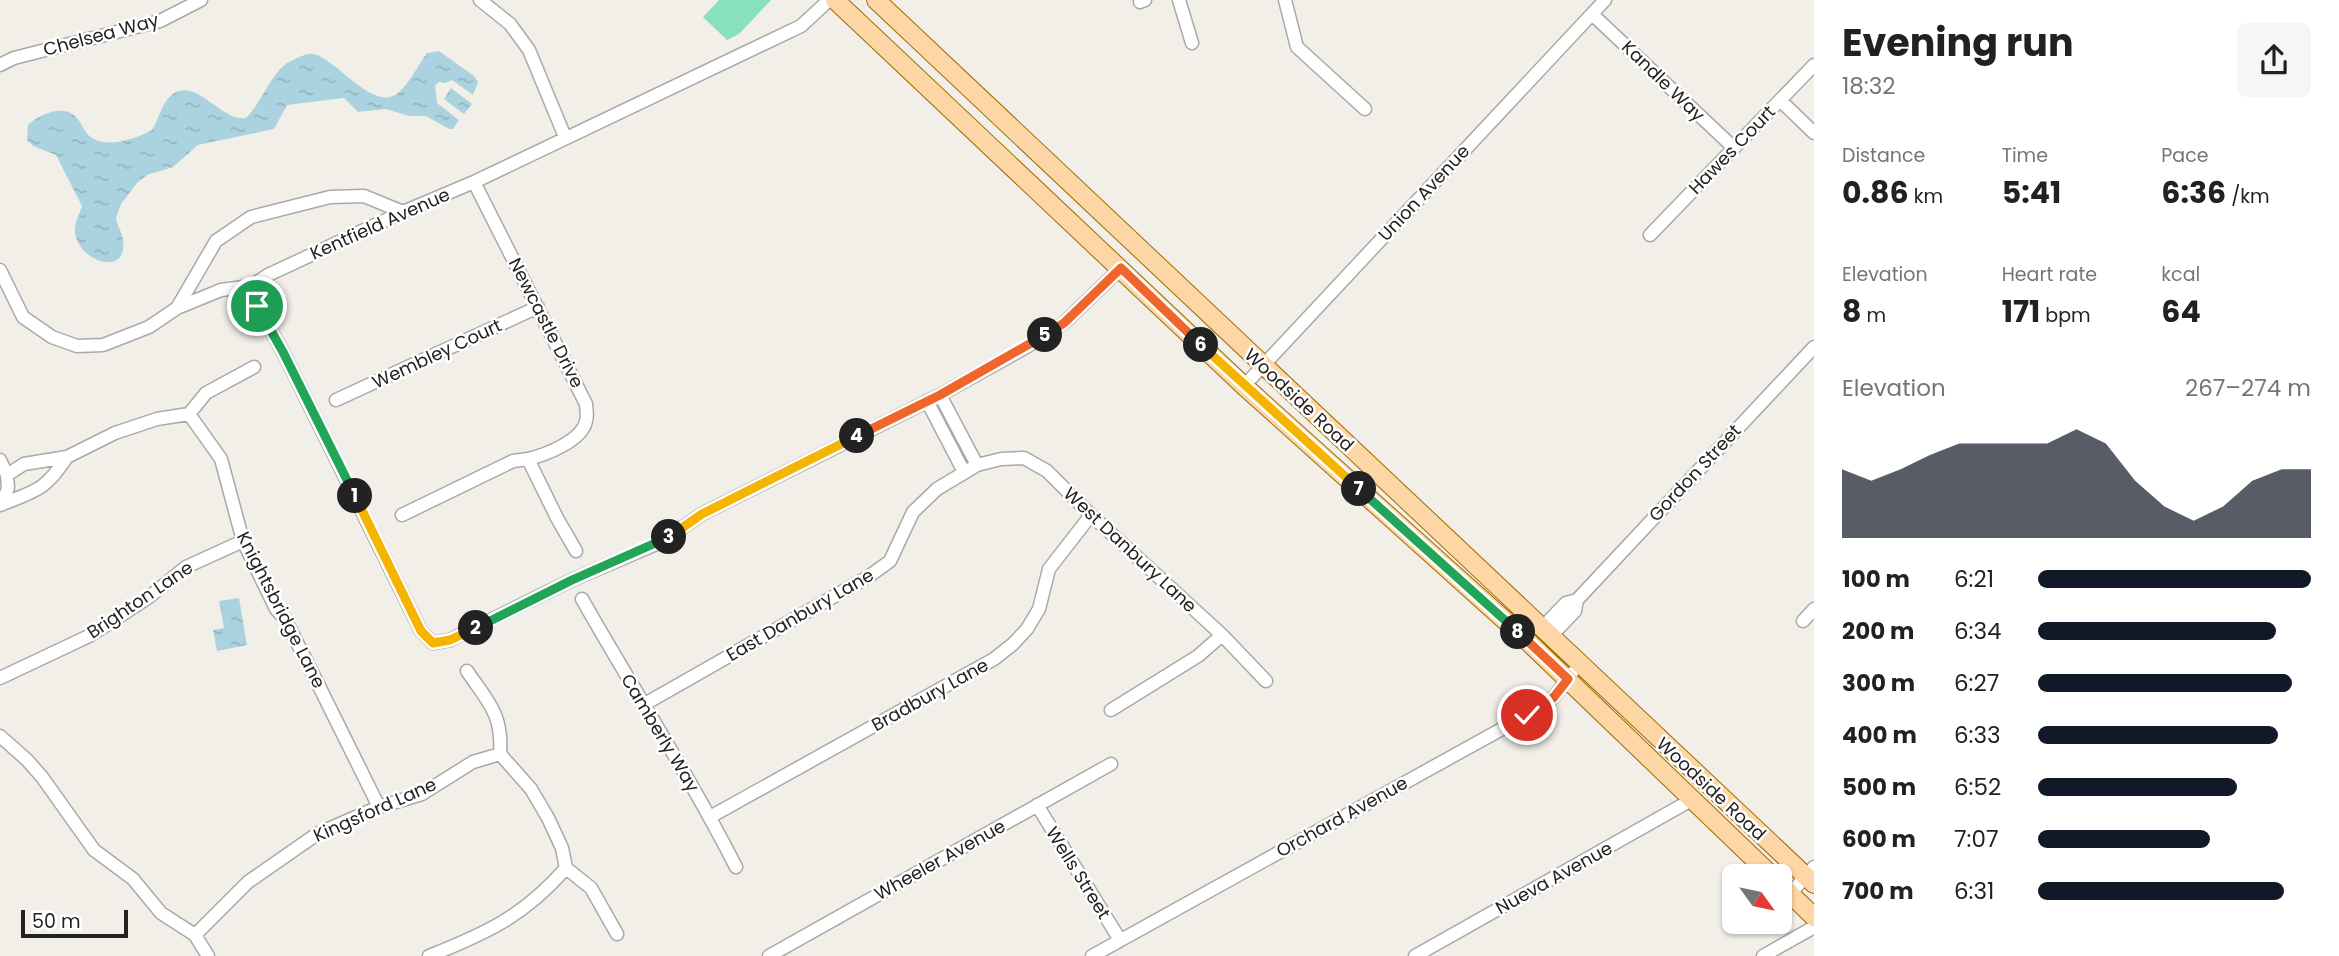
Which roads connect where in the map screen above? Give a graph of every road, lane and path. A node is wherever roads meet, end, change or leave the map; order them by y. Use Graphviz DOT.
graph roads {
  1 [pos="201,0"];
  2 [pos="480,0"];
  3 [pos="829,0"];
  4 [pos="835,0"];
  5 [pos="876,0"];
  6 [pos="1179,0"];
  7 [pos="1284,0"];
  8 [pos="1605,0"];
  9 [pos="1592,14"];
  10 [pos="1192,43"];
  11 [pos="0,65"];
  12 [pos="1814,65"];
  13 [pos="1780,100"];
  14 [pos="1365,109"];
  15 [pos="1814,133"];
  16 [pos="565,137"];
  17 [pos="1734,148"];
  18 [pos="474,182"];
  19 [pos="403,212"];
  20 [pos="1650,235"];
  21 [pos="1121,268"];
  22 [pos="0,270"];
  23 [pos="251,286"];
  24 [pos="538,307"];
  25 [pos="177,308"];
  26 [pos="1814,347"];
  27 [pos="1263,366"];
  28 [pos="254,367"];
  29 [pos="1244,386"];
  30 [pos="940,395"];
  31 [pos="336,401"];
  32 [pos="927,401"];
  33 [pos="189,414"];
  34 [pos="67,457"];
  35 [pos="528,459"];
  36 [pos="0,460"];
  37 [pos="977,465"];
  38 [pos="964,472"];
  39 [pos="7,474"];
  40 [pos="1,504"];
  41 [pos="402,515"];
  42 [pos="1091,515"];
  43 [pos="243,541"];
  44 [pos="576,551"];
  45 [pos="582,600"];
  46 [pos="1814,609"];
  47 [pos="1803,621"];
  48 [pos="1546,633"];
  49 [pos="1222,635"];
  50 [pos="467,671"];
  51 [pos="1573,672"];
  52 [pos="0,678"];
  53 [pos="1266,681"];
  54 [pos="643,705"];
  55 [pos="1111,710"];
  56 [pos="0,736"];
  57 [pos="500,754"];
  58 [pos="1111,764"];
  59 [pos="1693,800"];
  60 [pos="1037,805"];
  61 [pos="379,807"];
  62 [pos="710,817"];
  63 [pos="1759,864"];
  64 [pos="736,867"];
  65 [pos="566,868"];
  66 [pos="1811,876"];
  67 [pos="1792,886"];
  68 [pos="1792,896"];
  69 [pos="1814,917"];
  70 [pos="1814,927"];
  71 [pos="617,934"];
  72 [pos="195,935"];
  73 [pos="1120,940"];
  74 [pos="208,956"];
  75 [pos="429,956"];
  76 [pos="769,956"];
  77 [pos="1092,956"];
  78 [pos="1415,956"];
  79 [pos="1763,956"];
  1 -- 11 [label="street, Chelsea Way"];
  2 -- 16 [label="street"];
  3 -- 16 [label="street, Kentfield Avenue"];
  4 -- 21 [label="main road, Woodside Road"];
  5 -- 27 [label="main road, Woodside Road"];
  6 -- 10 [label="street"];
  7 -- 14 [label="street"];
  8 -- 9 [label="street, Union Avenue"];
  9 -- 17 [label="street, Kandle Way"];
  9 -- 27 [label="street, Union Avenue"];
  12 -- 13 [label="street, Hawes Court"];
  13 -- 15 [label="street"];
  13 -- 17 [label="street, Hawes Court"];
  16 -- 18 [label="street, Kentfield Avenue"];
  17 -- 20 [label="street, Hawes Court"];
  18 -- 19 [label="street, Kentfield Avenue"];
  18 -- 24 [label="street, Newcastle Drive"];
  19 -- 23 [label="street, Kentfield Avenue"];
  19 -- 25 [label="street"];
  21 -- 29 [label="main road, Woodside Road"];
  21 -- 30 [label="street"];
  22 -- 25 [label="street"];
  23 -- 25 [label="street"];
  23 -- 32 [label="street"];
  24 -- 31 [label="street, Wembley Court"];
  24 -- 35 [label="street, Newcastle Drive"];
  26 -- 48 [label="street, Gordon Street"];
  27 -- 29 [label="street, Union Avenue"];
  27 -- 48 [label="main road, Woodside Road"];
  28 -- 33 [label="street"];
  29 -- 51 [label="main road, Woodside Road"];
  30 -- 32 [label="street"];
  30 -- 37 [label="street"];
  32 -- 38 [label="street"];
  33 -- 34 [label="street"];
  33 -- 43 [label="street, Knightsbridge Lane"];
  34 -- 39 [label="street"];
  34 -- 40 [label="street"];
  35 -- 41 [label="street, Newcastle Drive"];
  35 -- 44 [label="street"];
  36 -- 39 [label="street"];
  37 -- 38 [label="street, West Danbury Lane"];
  37 -- 42 [label="street, West Danbury Lane"];
  38 -- 54 [label="street, East Danbury Lane"];
  39 -- 40 [label="street"];
  42 -- 49 [label="street, West Danbury Lane"];
  42 -- 62 [label="street, Bradbury Lane"];
  43 -- 52 [label="street, Brighton Lane"];
  43 -- 61 [label="street, Knightsbridge Lane"];
  45 -- 54 [label="street, Camberly Way"];
  46 -- 47 [label="street"];
  48 -- 51 [label="main road, Woodside Road"];
  49 -- 53 [label="street, West Danbury Lane"];
  49 -- 55 [label="street"];
  50 -- 57 [label="street"];
  51 -- 59 [label="main road, Woodside Road"];
  51 -- 66 [label="main road, Woodside Road"];
  51 -- 73 [label="street, Orchard Avenue"];
  54 -- 62 [label="street, Camberly Way"];
  56 -- 72 [label="street"];
  57 -- 61 [label="street, Kingsford Lane"];
  57 -- 65 [label="street"];
  58 -- 60 [label="street, Wheeler Avenue"];
  59 -- 63 [label="main road, Woodside Road"];
  59 -- 78 [label="street, Nueva Avenue"];
  60 -- 73 [label="street, Wells Street"];
  60 -- 76 [label="street, Wheeler Avenue"];
  61 -- 72 [label="street, Kingsford Lane"];
  62 -- 64 [label="street, Camberly Way"];
  65 -- 71 [label="street"];
  65 -- 75 [label="street"];
  66 -- 67 [label="street"];
  68 -- 69 [label="main road"];
  70 -- 79 [label="street"];
  72 -- 74 [label="street"];
  73 -- 77 [label="street, Orchard Avenue"];
}
